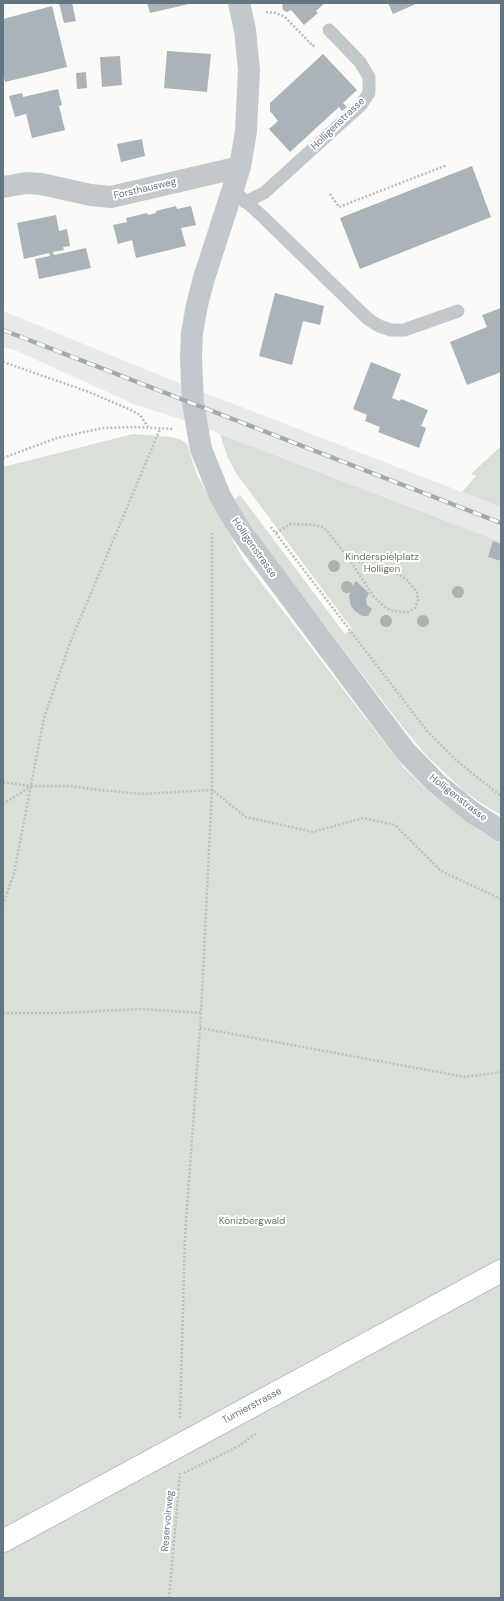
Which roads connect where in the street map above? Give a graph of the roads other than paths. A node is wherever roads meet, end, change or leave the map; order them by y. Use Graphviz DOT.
graph roads {
  1 [pos="239,3"];
  2 [pos="330,30"];
  3 [pos="240,167"];
  4 [pos="3,187"];
  5 [pos="239,196"];
  6 [pos="458,311"];
  7 [pos="501,831"];
  8 [pos="501,1272"];
  9 [pos="3,1541"];
  1 -- 3 [label="street, Holligenstrasse"];
  2 -- 5 [label="lane, Holligenstrasse"];
  3 -- 4 [label="street, Forsthausweg"];
  3 -- 5 [label="street, Holligenstrasse"];
  5 -- 6 [label="lane"];
  5 -- 7 [label="street, Holligenstrasse"];
  8 -- 9 [label="main road, Turnierstrasse"];
}
